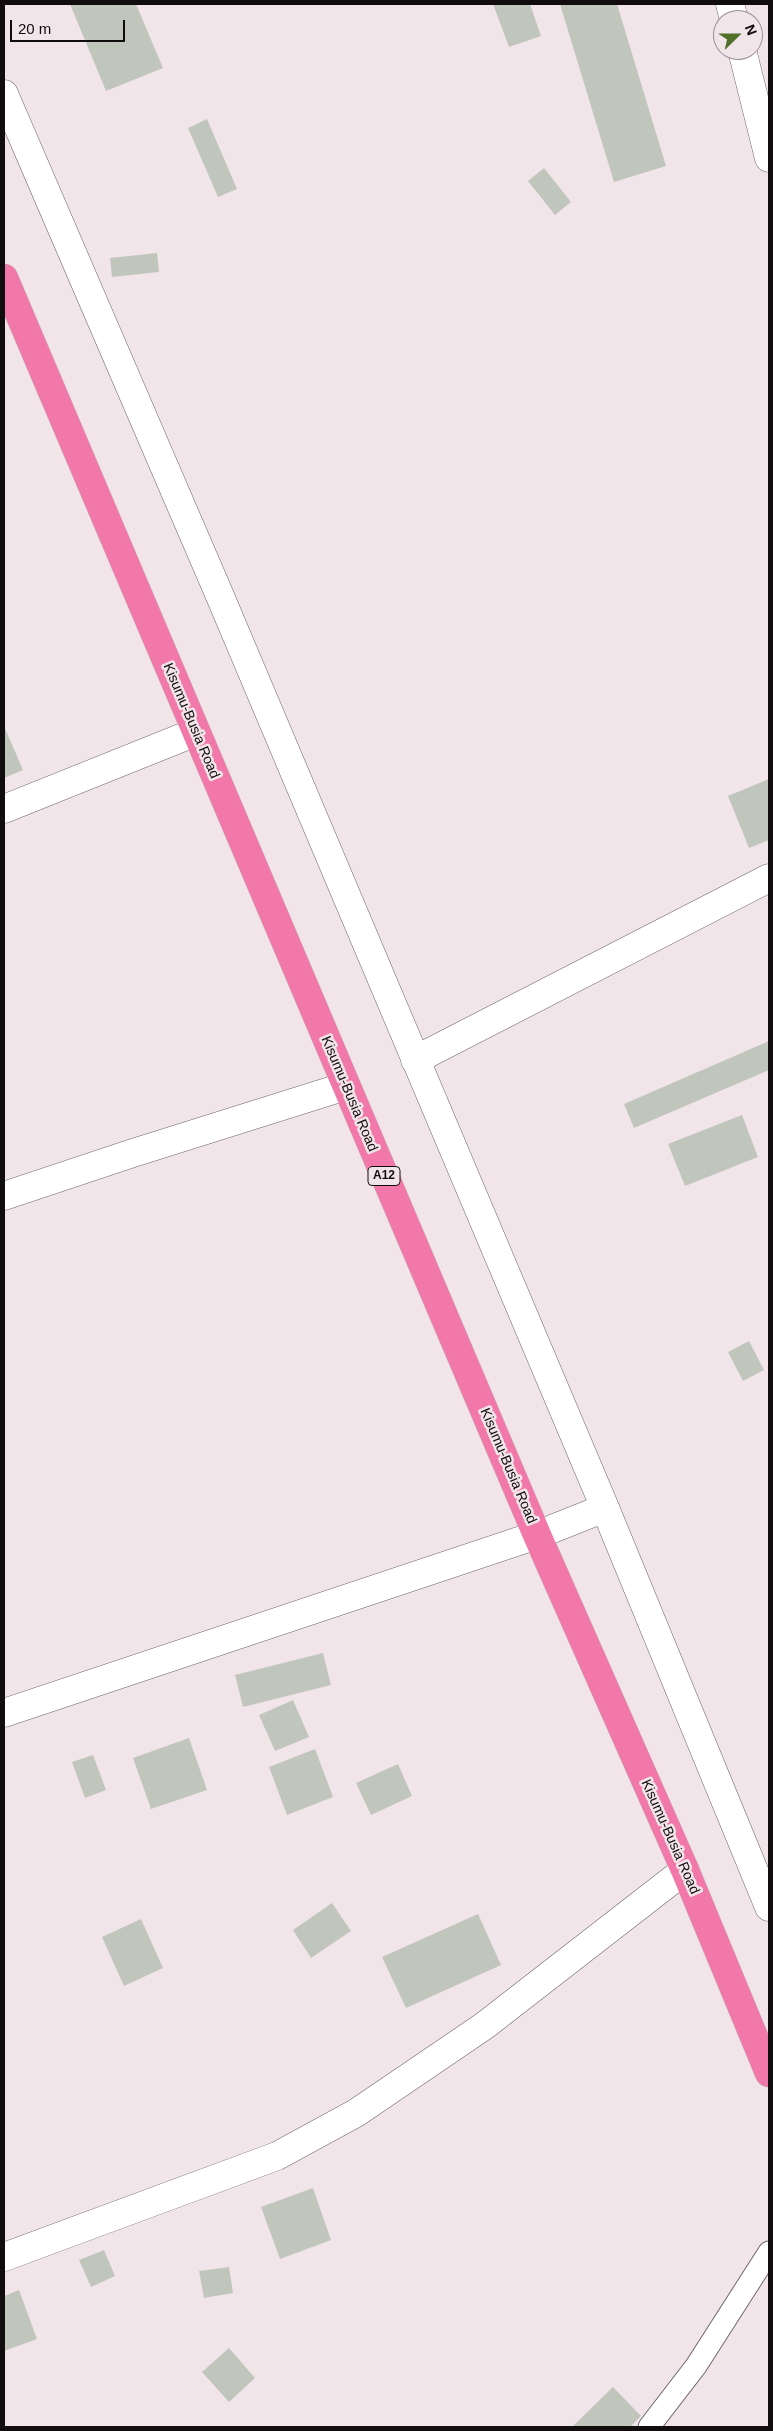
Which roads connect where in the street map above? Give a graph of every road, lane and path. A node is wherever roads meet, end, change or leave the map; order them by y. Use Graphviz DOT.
graph roads {
  1 [pos="744,60"];
  2 [pos="4,94"];
  3 [pos="769,158"];
  4 [pos="4,278"];
  5 [pos="196,732"];
  6 [pos="4,809"];
  7 [pos="769,878"];
  8 [pos="415,1060"];
  9 [pos="346,1086"];
  10 [pos="4,1196"];
  11 [pos="605,1508"];
  12 [pos="537,1535"];
  13 [pos="4,1713"];
  14 [pos="685,1870"];
  15 [pos="769,1907"];
  16 [pos="769,2073"];
  17 [pos="769,2252"];
  18 [pos="4,2257"];
  19 [pos="648,2427"];
  1 -- 3 [label="street"];
  2 -- 8 [label="street"];
  4 -- 5 [label="highway, Kisumu-Busia Road / A12"];
  5 -- 6 [label="street"];
  5 -- 9 [label="highway, Kisumu-Busia Road / A12"];
  7 -- 8 [label="street"];
  8 -- 11 [label="street"];
  9 -- 10 [label="street"];
  9 -- 12 [label="highway, Kisumu-Busia Road / A12"];
  11 -- 12 [label="street"];
  11 -- 15 [label="street"];
  12 -- 13 [label="street"];
  12 -- 14 [label="highway, Kisumu-Busia Road / A12"];
  14 -- 16 [label="highway, Kisumu-Busia Road / A12"];
  14 -- 18 [label="street"];
  17 -- 19 [label="lane"];
}
